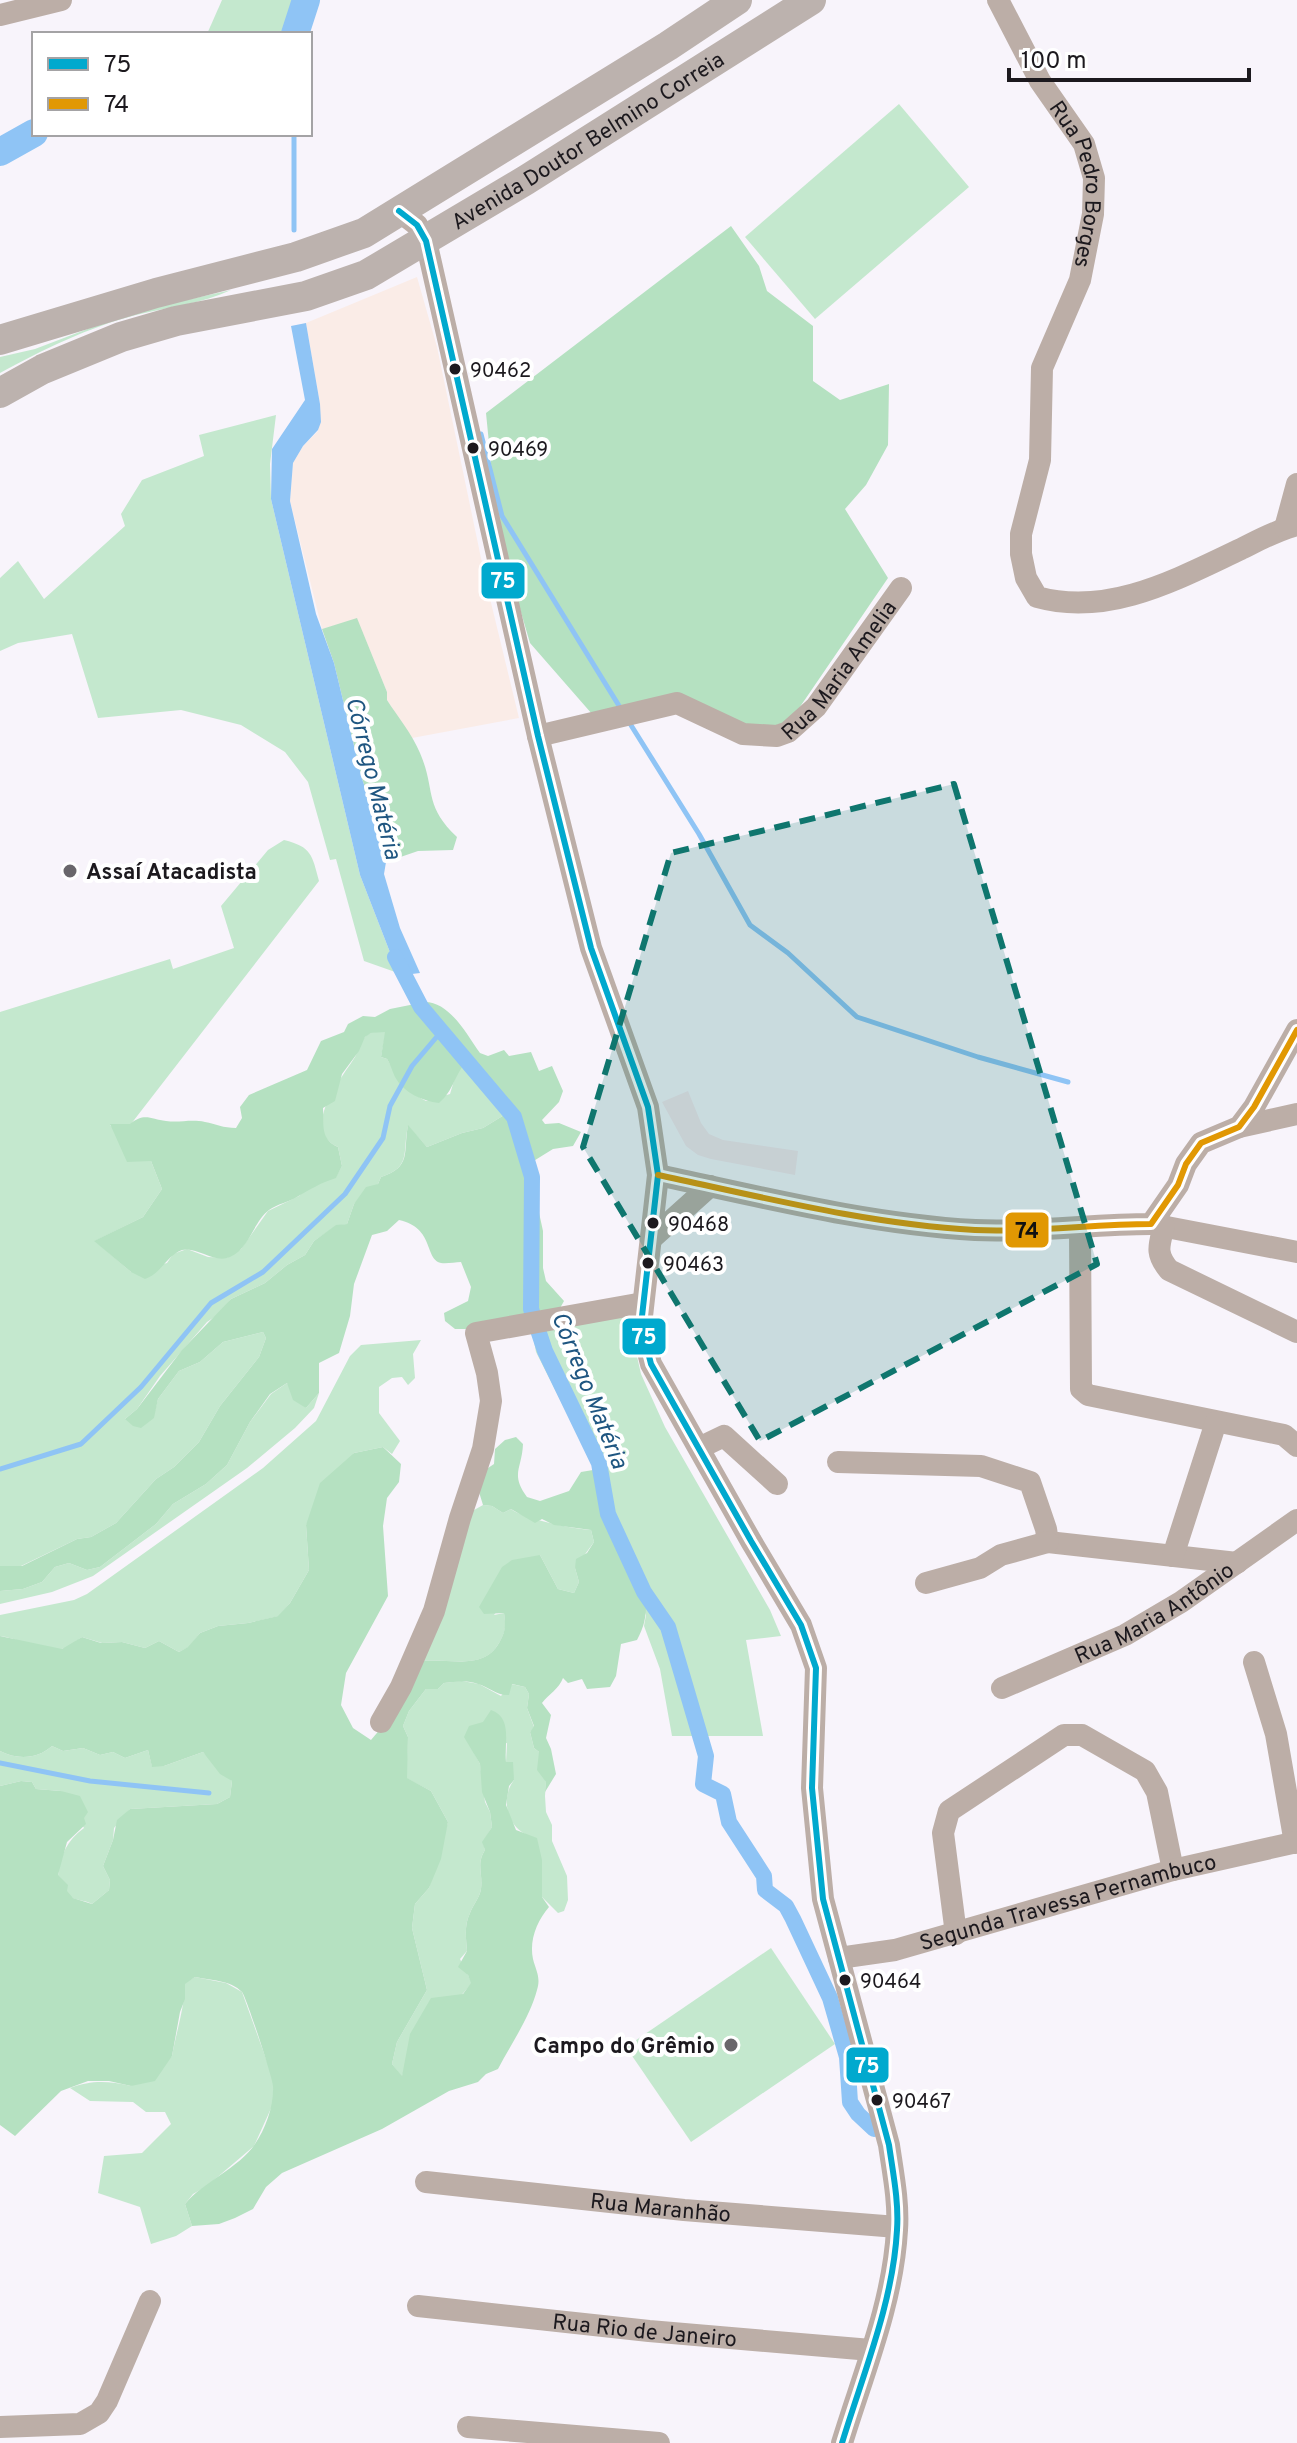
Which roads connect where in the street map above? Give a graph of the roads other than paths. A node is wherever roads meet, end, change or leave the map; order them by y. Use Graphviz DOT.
graph roads {
  1 [pos="61,0"];
  2 [pos="737,0"];
  3 [pos="811,0"];
  4 [pos="998,0"];
  5 [pos="0,15"];
  6 [pos="399,211"];
  7 [pos="426,241"];
  8 [pos="0,340"];
  9 [pos="0,393"];
  10 [pos="1297,484"];
  11 [pos="1286,528"];
  12 [pos="901,588"];
  13 [pos="538,736"];
  14 [pos="1297,1030"];
  15 [pos="1297,1114"];
  16 [pos="1239,1127"];
  17 [pos="658,1175"];
  18 [pos="710,1186"];
  19 [pos="1157,1225"];
  20 [pos="1080,1228"];
  21 [pos="651,1239"];
  22 [pos="1297,1252"];
  23 [pos="643,1303"];
  24 [pos="1297,1332"];
  25 [pos="1216,1422"];
  26 [pos="1293,1436"];
  27 [pos="699,1448"];
  28 [pos="838,1462"];
  29 [pos="777,1484"];
  30 [pos="1297,1520"];
  31 [pos="1048,1542"];
  32 [pos="1173,1556"];
  33 [pos="1237,1563"];
  34 [pos="926,1583"];
  35 [pos="1254,1662"];
  36 [pos="1002,1688"];
  37 [pos="381,1722"];
  38 [pos="1296,1842"];
  39 [pos="1173,1870"];
  40 [pos="956,1934"];
  41 [pos="839,1958"];
  42 [pos="426,2182"];
  43 [pos="897,2227"];
  44 [pos="150,2301"];
  45 [pos="418,2306"];
  46 [pos="871,2350"];
  47 [pos="0,2427"];
  48 [pos="468,2427"];
  49 [pos="659,2443"];
  50 [pos="842,2443"];
  1 -- 5 [label="street"];
  2 -- 6 [label="main road, Avenida Doutor Belmino Correia"];
  3 -- 7 [label="main road, Avenida Doutor Belmino Correia"];
  4 -- 11 [label="street, Rua Pedro Borges"];
  6 -- 7 [label="street"];
  6 -- 8 [label="main road, Avenida Doutor Belmino Correia"];
  7 -- 9 [label="main road, Avenida Doutor Belmino Correia"];
  7 -- 13 [label="street"];
  10 -- 11 [label="street"];
  12 -- 13 [label="street, Rua Maria Amelia"];
  13 -- 17 [label="street"];
  14 -- 16 [label="street"];
  15 -- 16 [label="street"];
  16 -- 19 [label="street"];
  17 -- 18 [label="street"];
  17 -- 21 [label="street"];
  18 -- 20 [label="street"];
  18 -- 21 [label="street"];
  19 -- 20 [label="street"];
  19 -- 22 [label="street"];
  19 -- 24 [label="street"];
  20 -- 25 [label="street"];
  21 -- 23 [label="street"];
  23 -- 27 [label="street"];
  23 -- 37 [label="street"];
  25 -- 26 [label="street"];
  25 -- 32 [label="street"];
  27 -- 29 [label="street"];
  27 -- 41 [label="street"];
  28 -- 31 [label="street"];
  30 -- 33 [label="street, Rua Maria Antônio"];
  31 -- 32 [label="street"];
  31 -- 34 [label="street"];
  32 -- 33 [label="street"];
  33 -- 36 [label="street, Rua Maria Antônio"];
  35 -- 38 [label="street"];
  38 -- 39 [label="street, Segunda Travessa Pernambuco"];
  39 -- 40 [label="street, Segunda Travessa Pernambuco"];
  39 -- 40 [label="street"];
  40 -- 41 [label="street, Segunda Travessa Pernambuco"];
  41 -- 43 [label="street"];
  42 -- 43 [label="street, Rua Maranhão"];
  43 -- 46 [label="street"];
  44 -- 47 [label="street"];
  45 -- 46 [label="street, Rua Rio de Janeiro"];
  46 -- 50 [label="street"];
  48 -- 49 [label="street"];
}
